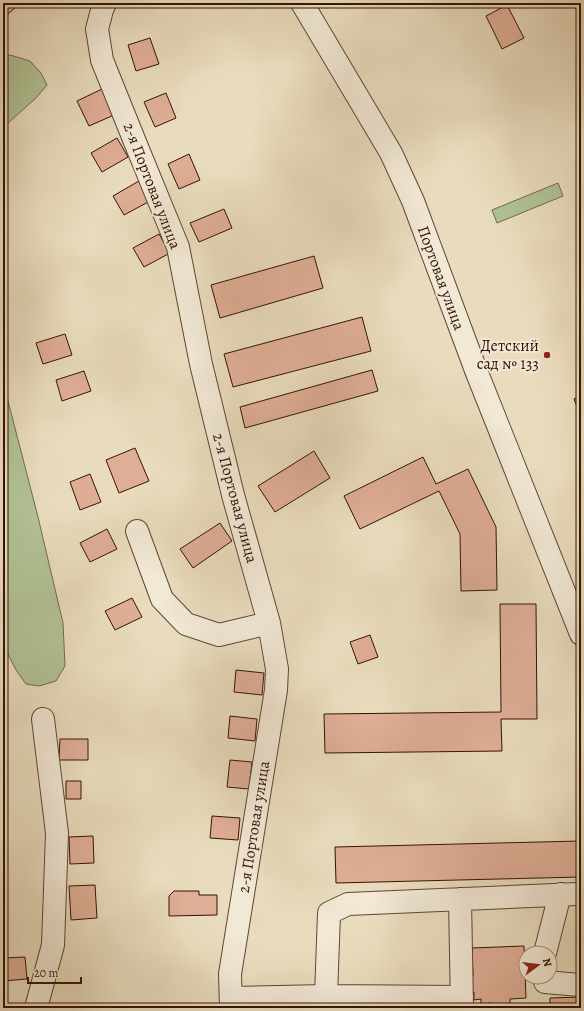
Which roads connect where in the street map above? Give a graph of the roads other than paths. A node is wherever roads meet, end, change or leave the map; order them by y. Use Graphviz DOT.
graph roads {
  1 [pos="106,3"];
  2 [pos="302,3"];
  3 [pos="137,530"];
  4 [pos="269,623"];
  5 [pos="581,634"];
  6 [pos="43,719"];
  7 [pos="460,899"];
  8 [pos="548,945"];
  9 [pos="558,983"];
  10 [pos="580,985"];
  11 [pos="326,996"];
  12 [pos="231,1003"];
  13 [pos="462,1003"];
  14 [pos="36,1008"];
  1 -- 4 [label="street, 2-я Портовая улица"];
  2 -- 5 [label="street, Портовая улица"];
  3 -- 4 [label="street"];
  4 -- 12 [label="street, 2-я Портовая улица"];
  6 -- 14 [label="street"];
  7 -- 8 [label="street"];
  7 -- 11 [label="street"];
  7 -- 13 [label="street"];
  9 -- 10 [label="street"];
  11 -- 12 [label="street"];
  11 -- 13 [label="street"];
}
